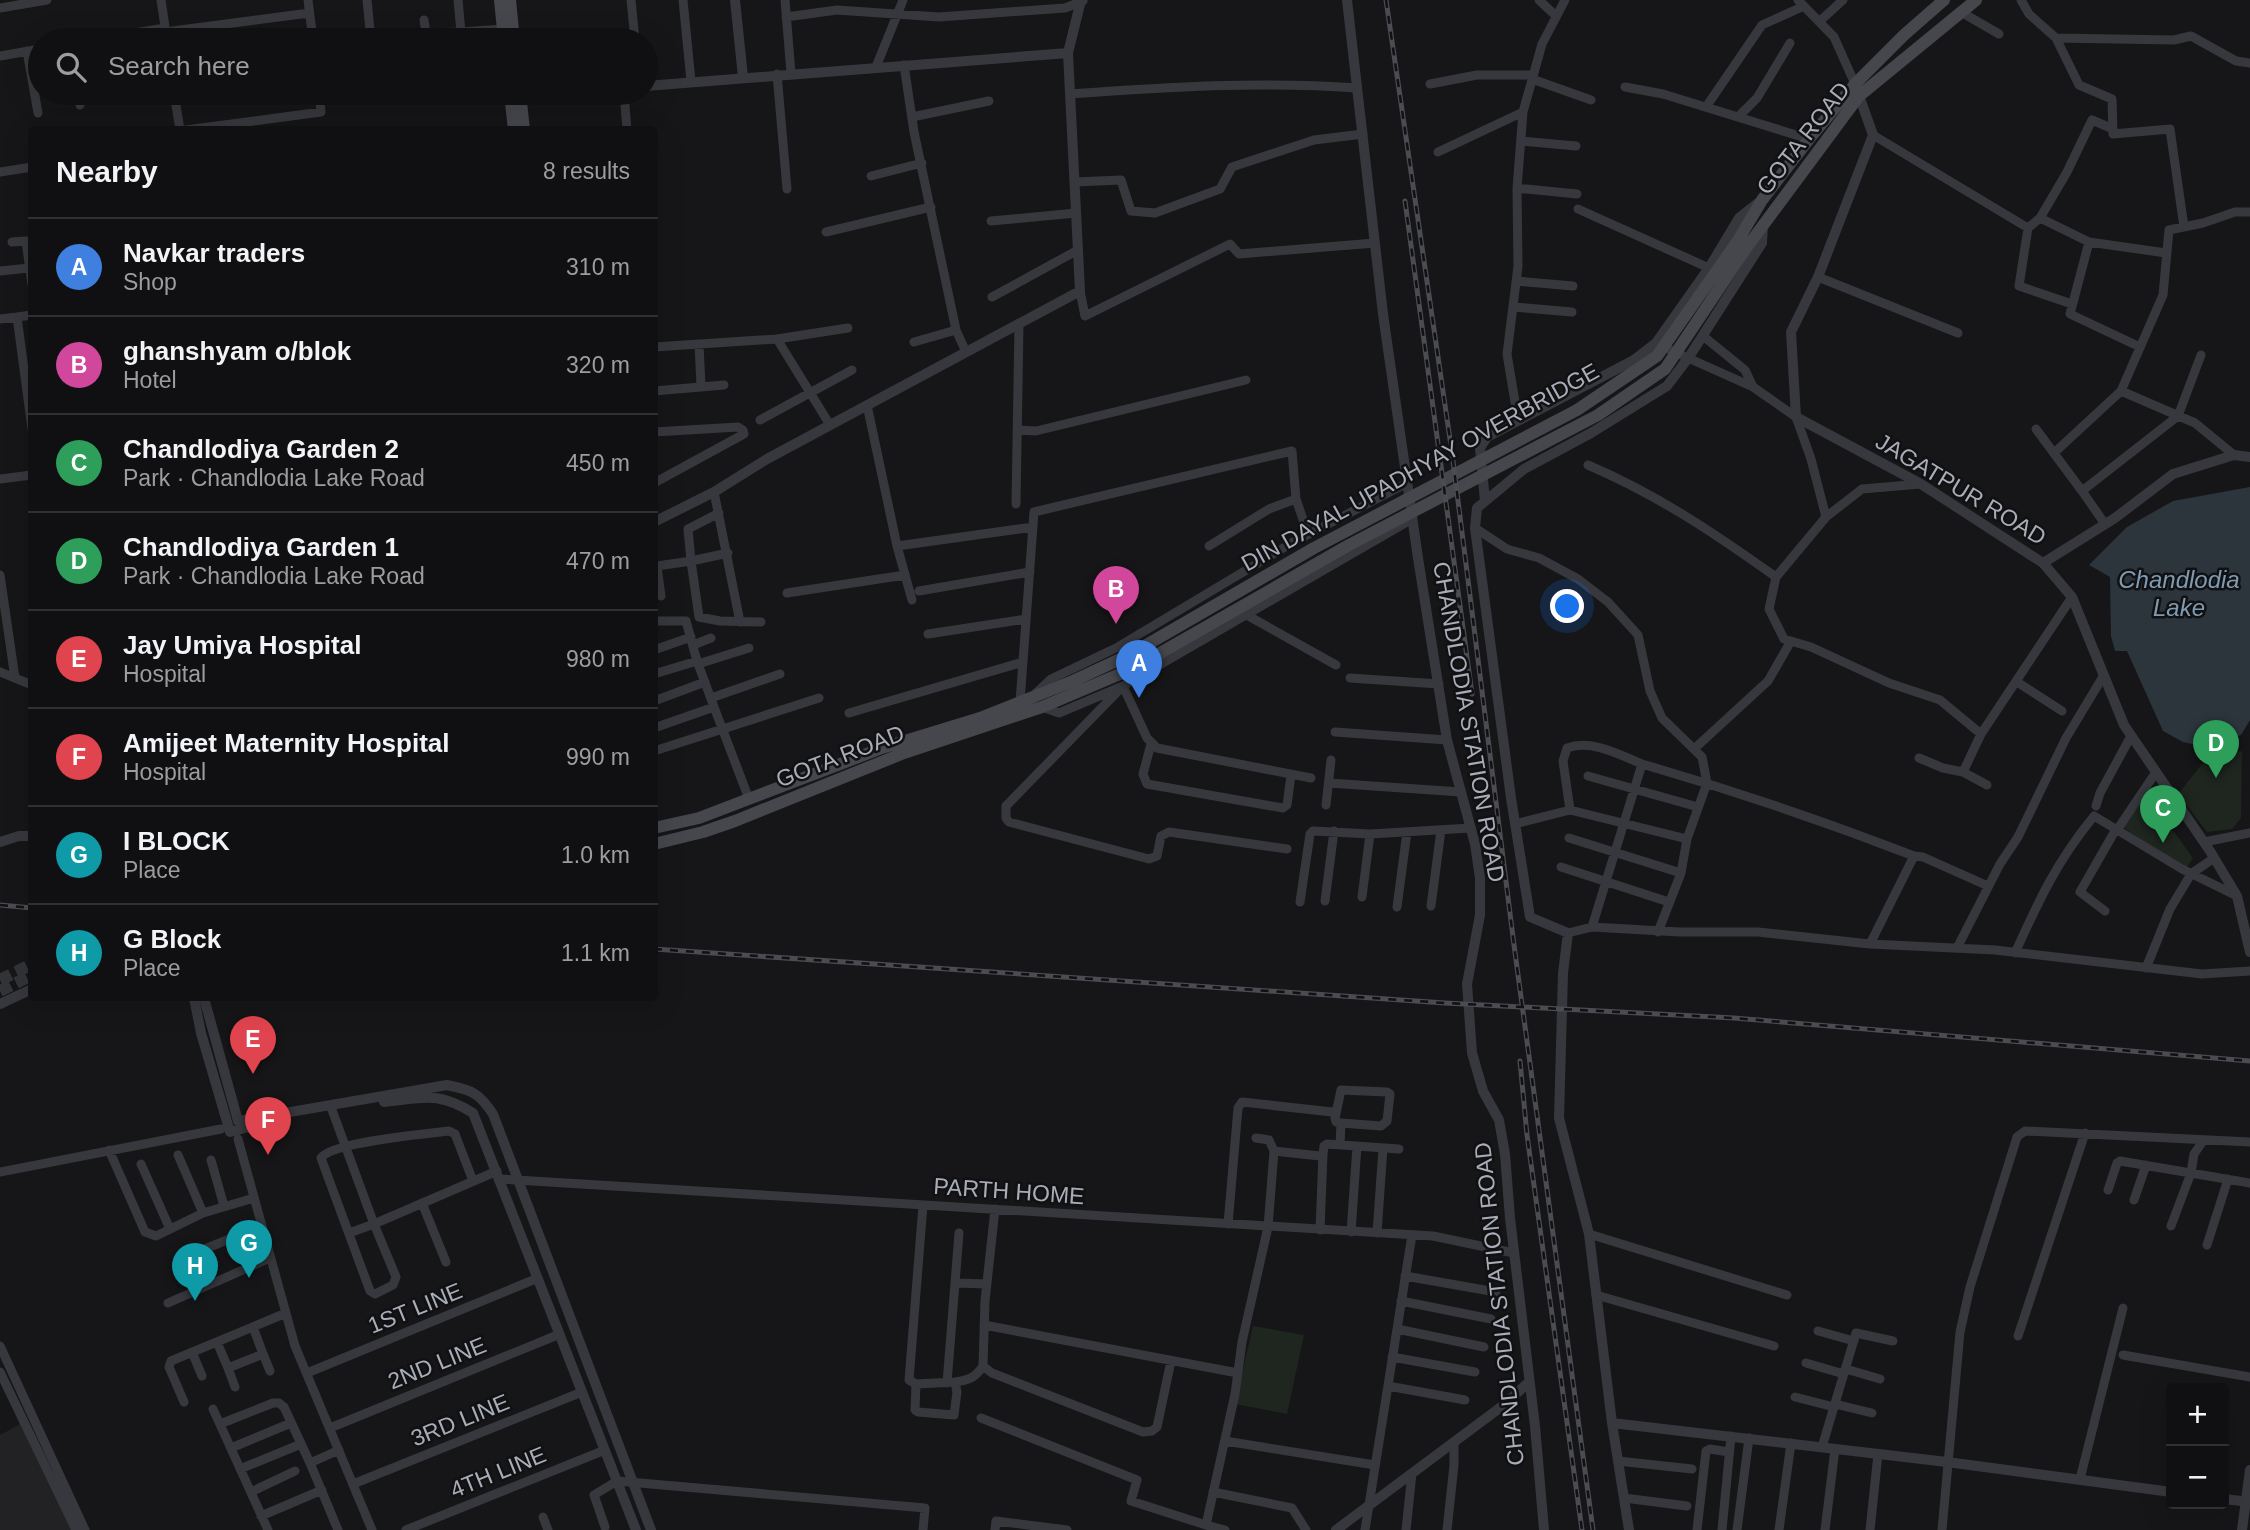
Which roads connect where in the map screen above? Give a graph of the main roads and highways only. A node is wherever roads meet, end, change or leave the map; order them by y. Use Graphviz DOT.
graph roads {
  1 [pos="499,0"];
  2 [pos="510,0"];
  3 [pos="1944,0"];
  4 [pos="1976,0"];
  5 [pos="503,28"];
  6 [pos="513,28"];
  7 [pos="1857,90"];
  8 [pos="515,105"];
  9 [pos="514,126"];
  10 [pos="1762,200"];
  11 [pos="1763,225"];
  12 [pos="1069,689"];
  13 [pos="1037,702"];
  14 [pos="658,827"];
  15 [pos="658,843"];
  1 -- 5 [label="main road"];
  2 -- 6 [label="main road"];
  3 -- 7 [label="main road, GOTA ROAD"];
  4 -- 7 [label="main road, GOTA ROAD"];
  7 -- 10 [label="main road, GOTA ROAD"];
  7 -- 11 [label="main road, GOTA ROAD"];
  8 -- 9 [label="main road"];
  10 -- 12 [label="main road, DIN DAYAL UPADHYAY OVERBRIDGE"];
  11 -- 12 [label="main road, DIN DAYAL UPADHYAY OVERBRIDGE"];
  12 -- 13 [label="main road, DIN DAYAL UPADHYAY OVERBRIDGE"];
  13 -- 14 [label="main road, GOTA ROAD"];
  13 -- 15 [label="main road, GOTA ROAD"];
}
